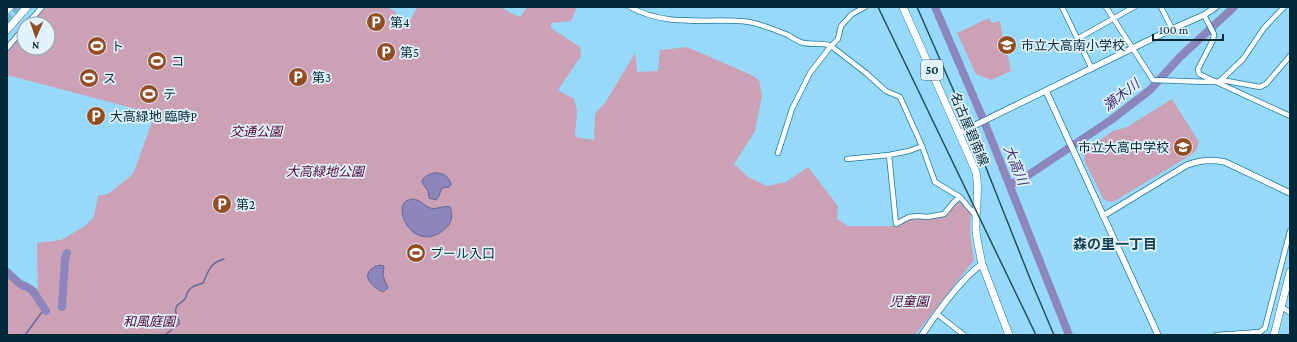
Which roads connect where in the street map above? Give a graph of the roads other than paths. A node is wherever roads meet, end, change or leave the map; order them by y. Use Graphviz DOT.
graph roads {
  1 [pos="10,7"];
  2 [pos="28,7"];
  3 [pos="42,7"];
  4 [pos="630,7"];
  5 [pos="864,7"];
  6 [pos="903,7"];
  7 [pos="1062,7"];
  8 [pos="1106,7"];
  9 [pos="1134,7"];
  10 [pos="1161,7"];
  11 [pos="1216,7"];
  12 [pos="1284,7"];
  13 [pos="7,10"];
  14 [pos="1204,15"];
  15 [pos="34,16"];
  16 [pos="1114,18"];
  17 [pos="1172,29"];
  18 [pos="7,30"];
  19 [pos="16,37"];
  20 [pos="1077,39"];
  21 [pos="831,46"];
  22 [pos="7,48"];
  23 [pos="1133,49"];
  24 [pos="1290,56"];
  25 [pos="1092,69"];
  26 [pos="1219,81"];
  27 [pos="1046,91"];
  28 [pos="1290,116"];
  29 [pos="959,133"];
  30 [pos="922,146"];
  31 [pos="778,153"];
  32 [pos="889,155"];
  33 [pos="847,159"];
  34 [pos="1290,193"];
  35 [pos="960,197"];
  36 [pos="976,216"];
  37 [pos="1103,216"];
  38 [pos="1290,231"];
  39 [pos="982,264"];
  40 [pos="1290,272"];
  41 [pos="1282,306"];
  42 [pos="1290,313"];
  43 [pos="937,314"];
  44 [pos="922,335"];
  45 [pos="964,335"];
  46 [pos="1009,335"];
  47 [pos="1158,335"];
  48 [pos="1216,335"];
  49 [pos="1274,335"];
  1 -- 13 [label="main road"];
  2 -- 18 [label="main road"];
  3 -- 15 [label="street"];
  4 -- 21 [label="street"];
  5 -- 21 [label="street"];
  6 -- 29 [label="main road, 名古屋碧南線 / 50"];
  7 -- 20 [label="street"];
  8 -- 16 [label="street"];
  9 -- 16 [label="street"];
  10 -- 17 [label="street"];
  11 -- 14 [label="street"];
  12 -- 26 [label="street"];
  14 -- 17 [label="street"];
  14 -- 26 [label="street"];
  16 -- 20 [label="street"];
  16 -- 23 [label="street"];
  17 -- 23 [label="street"];
  19 -- 22 [label="street"];
  20 -- 25 [label="street"];
  21 -- 30 [label="street"];
  21 -- 31 [label="street"];
  23 -- 25 [label="street"];
  23 -- 26 [label="street"];
  24 -- 26 [label="street"];
  25 -- 27 [label="street"];
  26 -- 28 [label="street"];
  27 -- 29 [label="street"];
  27 -- 37 [label="street"];
  29 -- 36 [label="main road, 名古屋碧南線 / 50"];
  30 -- 32 [label="street"];
  30 -- 35 [label="street"];
  32 -- 33 [label="street"];
  32 -- 35 [label="street"];
  34 -- 37 [label="street"];
  35 -- 36 [label="street"];
  36 -- 39 [label="main road, 名古屋碧南線 / 50"];
  37 -- 47 [label="street"];
  38 -- 48 [label="street"];
  39 -- 43 [label="street"];
  39 -- 46 [label="main road, 名古屋碧南線 / 50"];
  40 -- 41 [label="main road"];
  41 -- 42 [label="street"];
  41 -- 49 [label="main road"];
  43 -- 44 [label="street"];
  43 -- 45 [label="street"];
}
